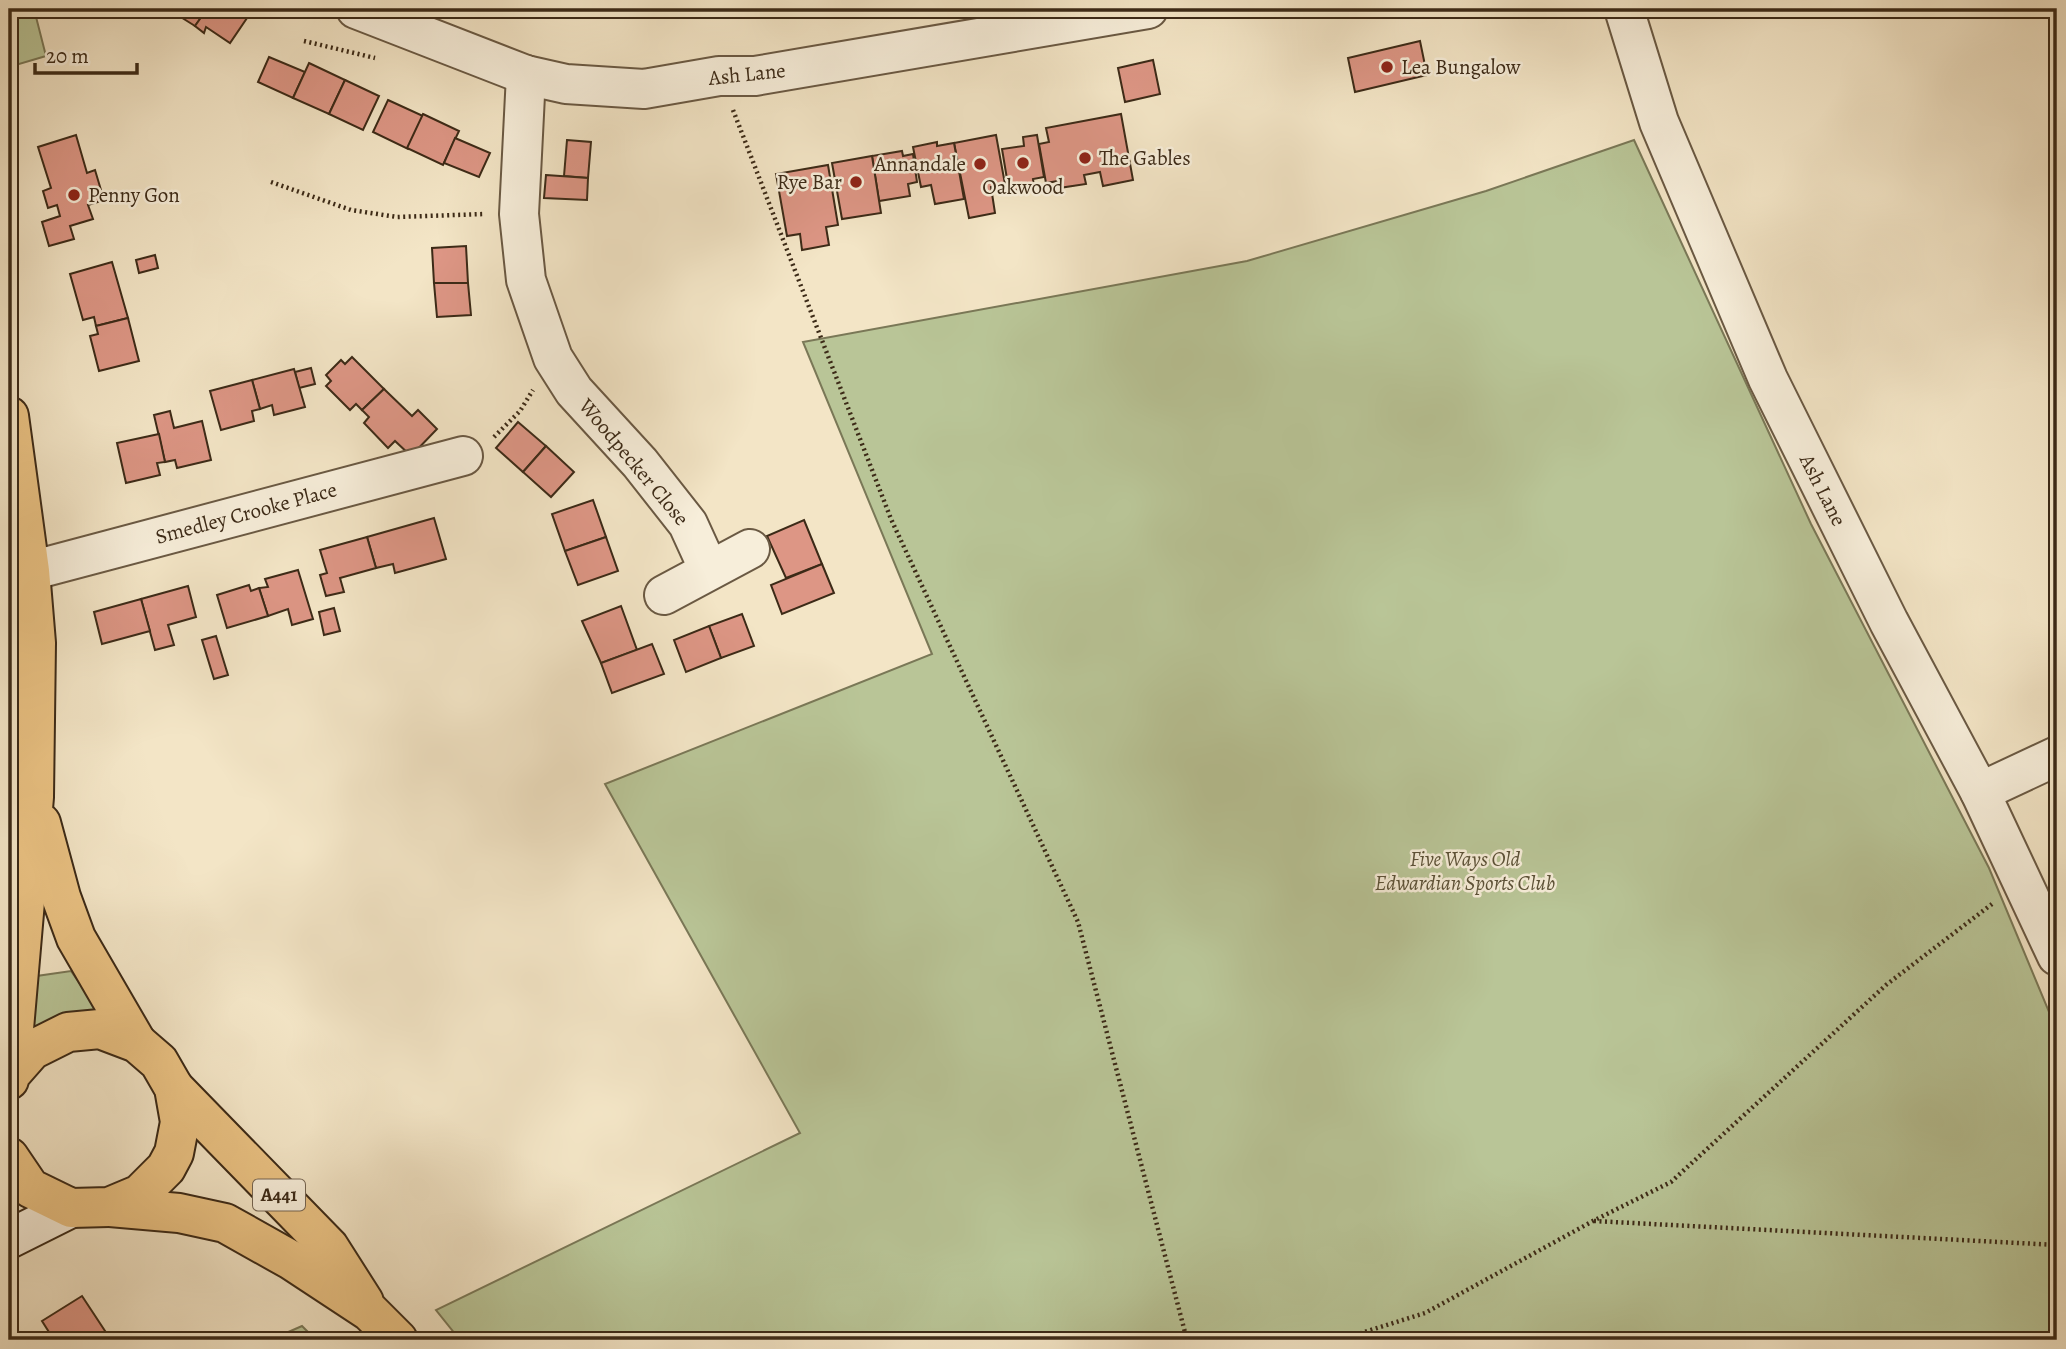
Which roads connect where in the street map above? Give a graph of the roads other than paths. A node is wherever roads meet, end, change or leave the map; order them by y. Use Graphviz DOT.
graph roads {
  1 [pos="356,9"];
  2 [pos="1147,9"];
  3 [pos="1624,9"];
  4 [pos="526,75"];
  5 [pos="9,416"];
  6 [pos="463,456"];
  7 [pos="751,549"];
  8 [pos="709,570"];
  9 [pos="30,572"];
  10 [pos="664,595"];
  11 [pos="22,628"];
  12 [pos="2057,756"];
  13 [pos="1980,792"];
  14 [pos="34,797"];
  15 [pos="2057,956"];
  16 [pos="137,1043"];
  17 [pos="10,1078"];
  18 [pos="174,1088"];
  19 [pos="9,1157"];
  20 [pos="109,1207"];
  21 [pos="71,1208"];
  22 [pos="9,1239"];
  23 [pos="370,1312"];
  24 [pos="398,1340"];
  1 -- 4 [label="street, Ash Lane"];
  2 -- 4 [label="street, Ash Lane"];
  3 -- 13 [label="street, Ash Lane"];
  4 -- 8 [label="street, Woodpecker Close"];
  5 -- 9 [label="highway"];
  6 -- 9 [label="street, Smedley Crooke Place"];
  7 -- 8 [label="street"];
  8 -- 10 [label="street"];
  9 -- 11 [label="highway"];
  11 -- 14 [label="highway"];
  12 -- 13 [label="street"];
  13 -- 15 [label="street, Ash Lane"];
  14 -- 16 [label="highway"];
  14 -- 17 [label="highway"];
  16 -- 17 [label="highway"];
  16 -- 18 [label="highway"];
  18 -- 20 [label="highway"];
  18 -- 23 [label="highway, A441"];
  19 -- 21 [label="highway"];
  20 -- 21 [label="highway"];
  20 -- 23 [label="highway, A441"];
  21 -- 22 [label="street"];
  23 -- 24 [label="highway, A441"];
}
